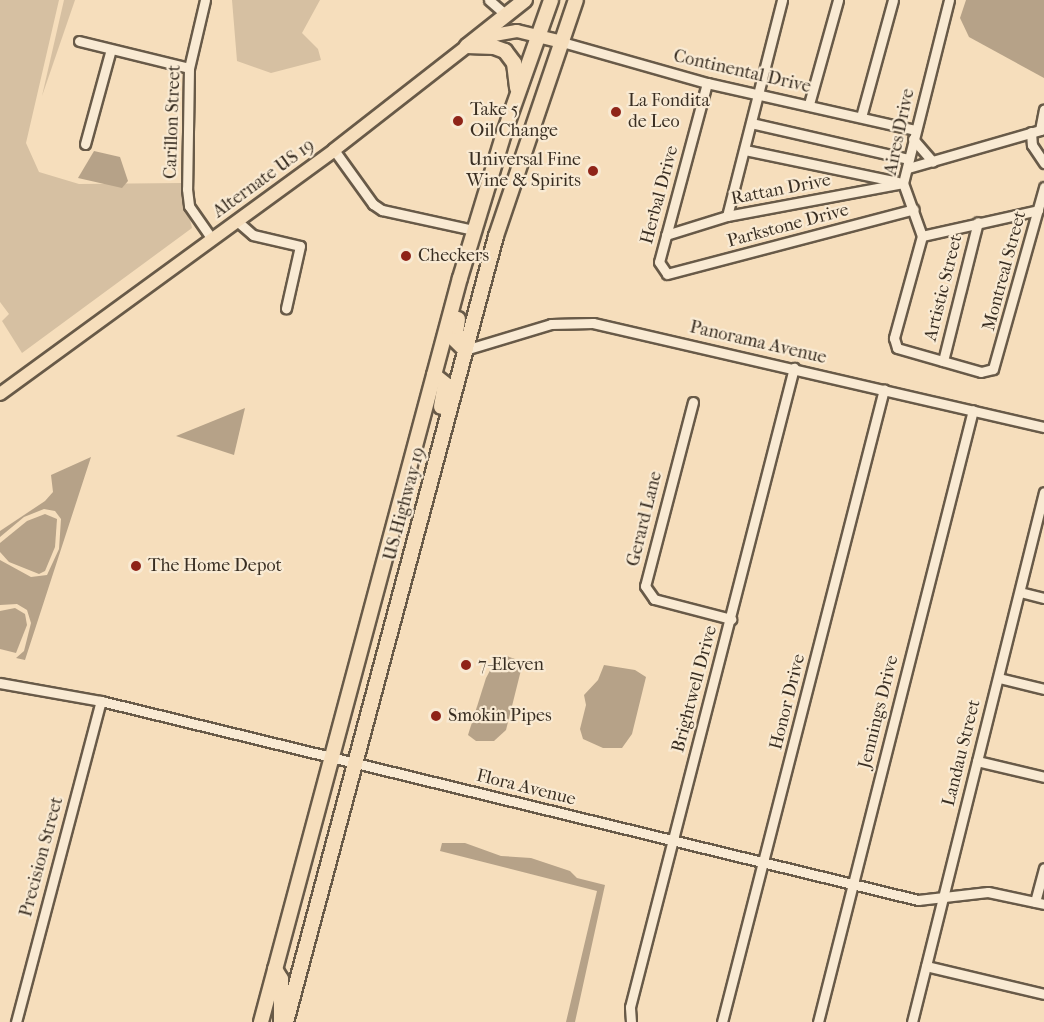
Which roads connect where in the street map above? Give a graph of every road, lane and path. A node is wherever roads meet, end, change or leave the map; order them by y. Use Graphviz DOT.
graph roads {
  1 [pos="205,0"];
  2 [pos="489,0"];
  3 [pos="525,0"];
  4 [pos="551,0"];
  5 [pos="576,0"];
  6 [pos="782,0"];
  7 [pos="838,0"];
  8 [pos="893,0"];
  9 [pos="949,0"];
  10 [pos="506,15"];
  11 [pos="539,36"];
  12 [pos="79,41"];
  13 [pos="562,42"];
  14 [pos="467,46"];
  15 [pos="111,49"];
  16 [pos="189,68"];
  17 [pos="707,83"];
  18 [pos="758,93"];
  19 [pos="517,97"];
  20 [pos="809,104"];
  21 [pos="1044,109"];
  22 [pos="861,117"];
  23 [pos="751,123"];
  24 [pos="1038,130"];
  25 [pos="914,135"];
  26 [pos="85,144"];
  27 [pos="334,150"];
  28 [pos="745,150"];
  29 [pos="933,162"];
  30 [pos="908,163"];
  31 [pos="1044,163"];
  32 [pos="903,183"];
  33 [pos="1044,187"];
  34 [pos="483,200"];
  35 [pos="914,209"];
  36 [pos="1038,210"];
  37 [pos="727,216"];
  38 [pos="237,221"];
  39 [pos="978,222"];
  40 [pos="473,230"];
  41 [pos="666,235"];
  42 [pos="922,236"];
  43 [pos="212,239"];
  44 [pos="671,275"];
  45 [pos="286,308"];
  46 [pos="465,350"];
  47 [pos="943,361"];
  48 [pos="794,368"];
  49 [pos="434,375"];
  50 [pos="884,390"];
  51 [pos="0,394"];
  52 [pos="693,402"];
  53 [pos="973,410"];
  54 [pos="1044,427"];
  55 [pos="434,465"];
  56 [pos="1044,492"];
  57 [pos="1042,514"];
  58 [pos="1020,592"];
  59 [pos="1044,598"];
  60 [pos="731,619"];
  61 [pos="999,678"];
  62 [pos="0,683"];
  63 [pos="1044,689"];
  64 [pos="101,701"];
  65 [pos="331,756"];
  66 [pos="978,761"];
  67 [pos="354,763"];
  68 [pos="1044,777"];
  69 [pos="672,842"];
  70 [pos="765,864"];
  71 [pos="1044,868"];
  72 [pos="852,886"];
  73 [pos="942,899"];
  74 [pos="1040,903"];
  75 [pos="926,966"];
  76 [pos="275,969"];
  77 [pos="1044,994"];
  78 [pos="631,1020"];
  79 [pos="16,1022"];
  80 [pos="261,1022"];
  81 [pos="281,1022"];
  82 [pos="286,1022"];
  83 [pos="722,1022"];
  84 [pos="818,1022"];
  85 [pos="912,1022"];
  1 -- 16 [label="street, Carillon Street"];
  2 -- 10 [label="street"];
  3 -- 10 [label="highway"];
  4 -- 11 [label="highway, US Highway 19"];
  5 -- 13 [label="highway, US Highway 19"];
  6 -- 18 [label="street"];
  7 -- 20 [label="street"];
  8 -- 22 [label="street"];
  9 -- 25 [label="street, Aires Drive"];
  10 -- 14 [label="highway"];
  11 -- 13 [label="main road, Alternate US 19"];
  11 -- 14 [label="main road, Alternate US 19"];
  11 -- 19 [label="highway, US Highway 19"];
  12 -- 15 [label="street"];
  13 -- 17 [label="street, Continental Drive"];
  13 -- 46 [label="highway, US Highway 19"];
  14 -- 19 [label="highway"];
  14 -- 27 [label="main road, Alternate US 19"];
  15 -- 16 [label="street"];
  15 -- 26 [label="street"];
  16 -- 43 [label="street, Carillon Street"];
  17 -- 18 [label="street, Continental Drive"];
  17 -- 41 [label="street, Herbal Drive"];
  18 -- 20 [label="street, Continental Drive"];
  18 -- 23 [label="street"];
  19 -- 34 [label="highway, US Highway 19"];
  20 -- 22 [label="street, Continental Drive"];
  21 -- 24 [label="street"];
  22 -- 25 [label="street, Continental Drive"];
  23 -- 28 [label="street"];
  23 -- 30 [label="street"];
  24 -- 29 [label="street"];
  24 -- 31 [label="street"];
  25 -- 29 [label="street"];
  25 -- 30 [label="street, Aires Drive"];
  27 -- 38 [label="main road, Alternate US 19"];
  27 -- 40 [label="street"];
  28 -- 32 [label="street"];
  28 -- 37 [label="street"];
  29 -- 30 [label="street"];
  30 -- 32 [label="street, Aires Drive"];
  32 -- 35 [label="street, Aires Drive"];
  32 -- 37 [label="street, Rattan Drive"];
  33 -- 36 [label="street, Montreal Street"];
  34 -- 40 [label="highway, US Highway 19"];
  34 -- 46 [label="highway"];
  35 -- 42 [label="street, Aires Drive"];
  35 -- 44 [label="street, Parkstone Drive"];
  36 -- 39 [label="street"];
  36 -- 47 [label="street, Montreal Street"];
  37 -- 41 [label="street, Rattan Drive"];
  38 -- 43 [label="main road, Alternate US 19"];
  38 -- 45 [label="street"];
  39 -- 42 [label="street"];
  39 -- 47 [label="street, Artistic Street"];
  40 -- 49 [label="highway, US Highway 19"];
  41 -- 44 [label="street, Herbal Drive"];
  42 -- 47 [label="street"];
  43 -- 51 [label="main road, Alternate US 19"];
  46 -- 48 [label="street, Panorama Avenue"];
  46 -- 55 [label="highway, US Highway 19"];
  48 -- 50 [label="street, Panorama Avenue"];
  48 -- 60 [label="street, Brightwell Drive"];
  49 -- 55 [label="highway"];
  49 -- 65 [label="highway, US Highway 19"];
  50 -- 53 [label="street, Panorama Avenue"];
  50 -- 70 [label="street, Honor Drive"];
  52 -- 60 [label="street, Gerard Lane"];
  53 -- 54 [label="street, Panorama Avenue"];
  53 -- 72 [label="street, Jennings Drive"];
  55 -- 67 [label="highway, US Highway 19"];
  56 -- 57 [label="street, Landau Street"];
  57 -- 58 [label="street, Landau Street"];
  58 -- 59 [label="street"];
  58 -- 61 [label="street, Landau Street"];
  60 -- 69 [label="street, Brightwell Drive"];
  61 -- 63 [label="street"];
  61 -- 66 [label="street, Landau Street"];
  62 -- 64 [label="street, Flora Avenue"];
  64 -- 65 [label="street, Flora Avenue"];
  64 -- 79 [label="street, Precision Street"];
  65 -- 67 [label="street, Flora Avenue"];
  65 -- 76 [label="highway, US Highway 19"];
  66 -- 68 [label="street"];
  66 -- 73 [label="street, Landau Street"];
  67 -- 69 [label="street, Flora Avenue"];
  67 -- 82 [label="highway, US Highway 19"];
  69 -- 70 [label="street, Flora Avenue"];
  69 -- 78 [label="street, Brightwell Drive"];
  70 -- 72 [label="street, Flora Avenue"];
  70 -- 83 [label="street, Honor Drive"];
  71 -- 74 [label="street"];
  72 -- 73 [label="street, Flora Avenue"];
  72 -- 84 [label="street, Jennings Drive"];
  73 -- 74 [label="street, Flora Avenue"];
  73 -- 75 [label="street, Landau Street"];
  75 -- 77 [label="street"];
  75 -- 85 [label="street, Landau Street"];
  76 -- 80 [label="highway, US Highway 19"];
  76 -- 81 [label="highway"];
}
